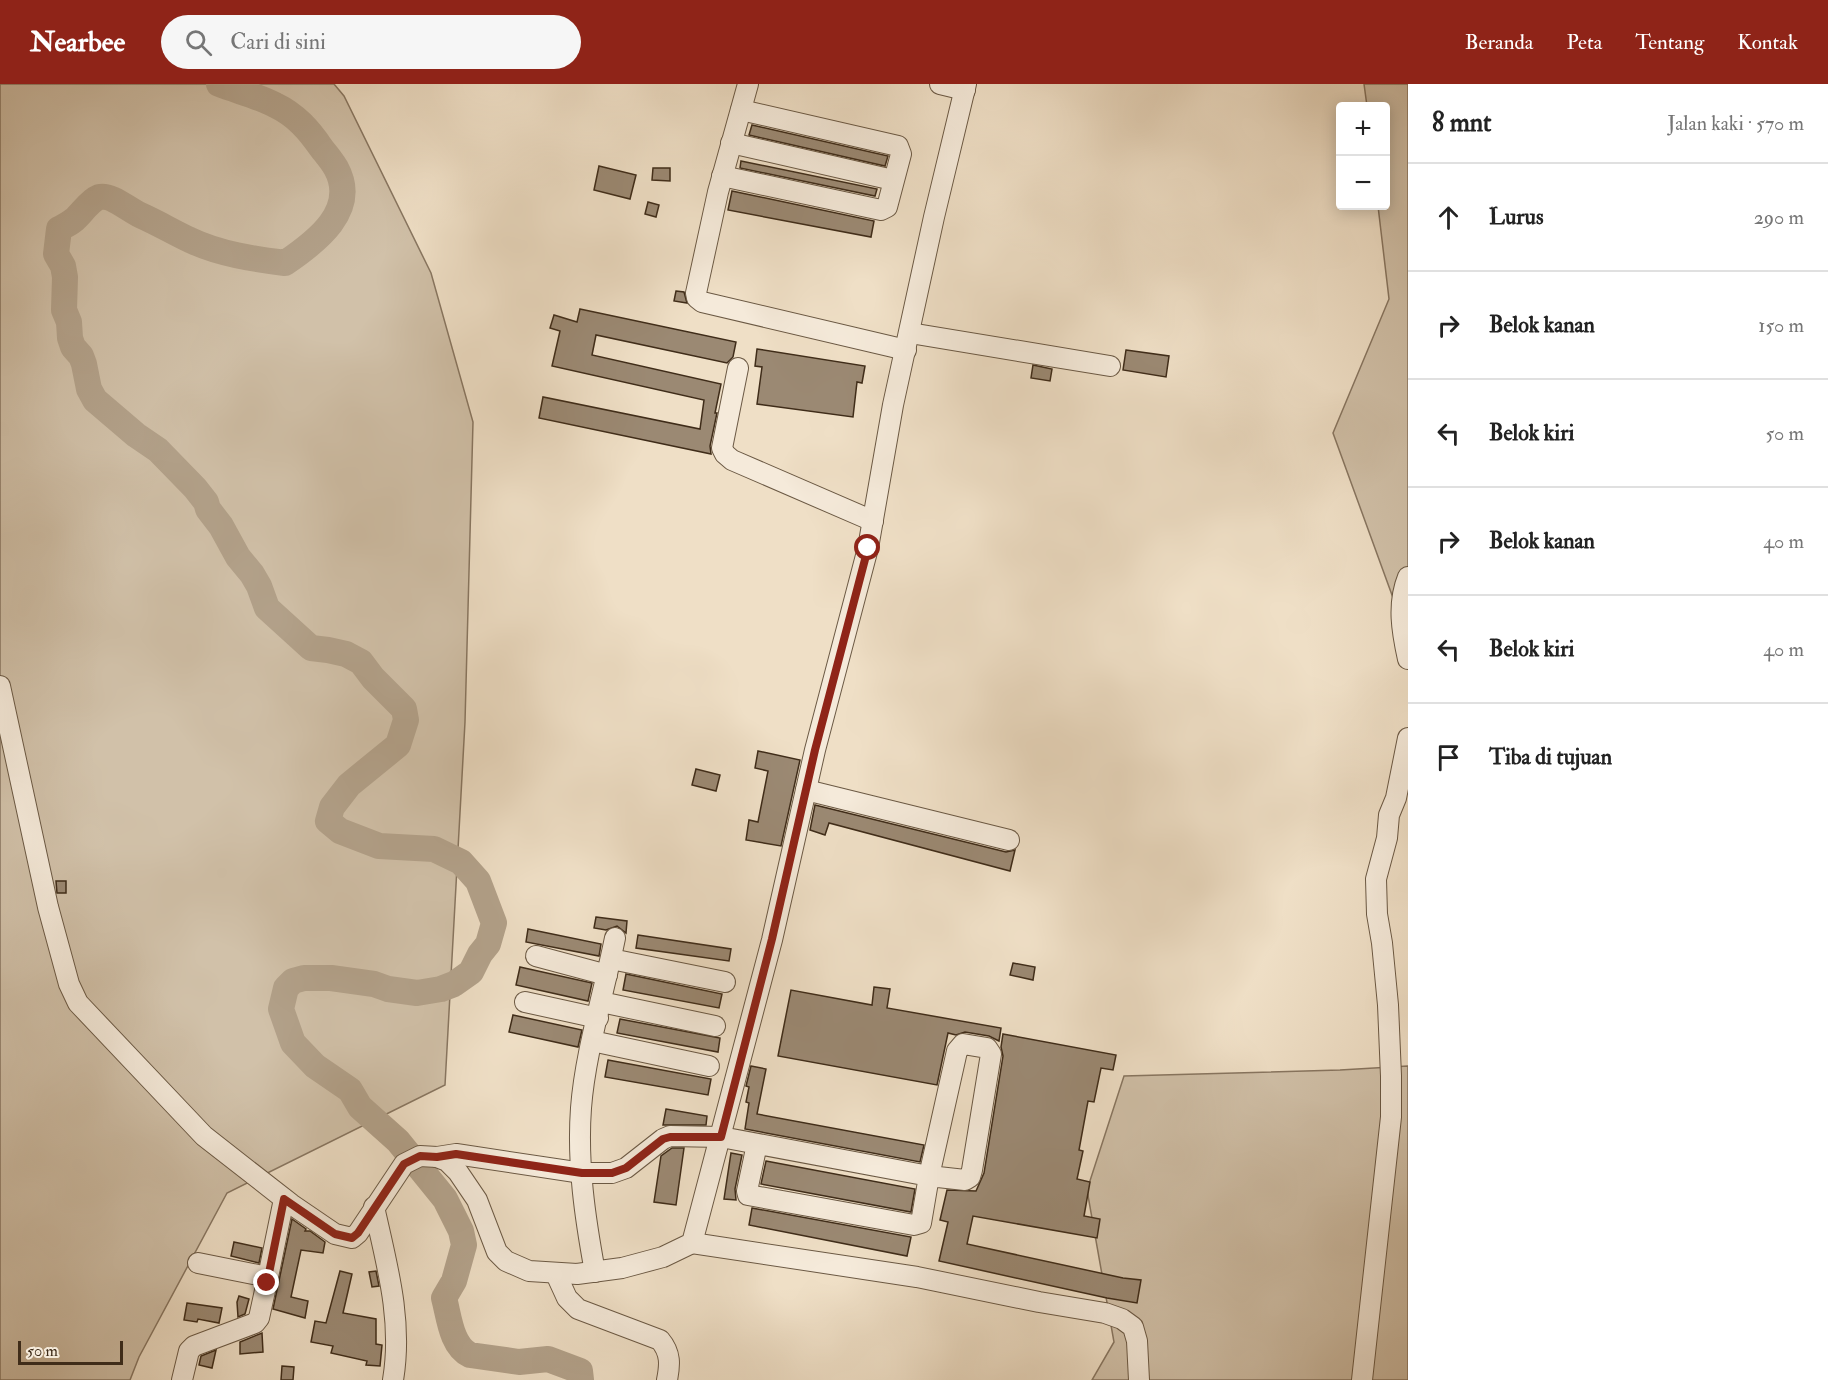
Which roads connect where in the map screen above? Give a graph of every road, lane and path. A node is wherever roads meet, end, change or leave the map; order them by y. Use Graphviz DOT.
graph roads {
  1 [pos="748,84"];
  2 [pos="940,84"];
  3 [pos="966,87"];
  4 [pos="741,110"];
  5 [pos="731,143"];
  6 [pos="722,176"];
  7 [pos="893,180"];
  8 [pos="908,341"];
  9 [pos="1110,366"];
  10 [pos="738,368"];
  11 [pos="873,521"];
  12 [pos="1408,577"];
  13 [pos="1408,659"];
  14 [pos="0,686"];
  15 [pos="1408,738"];
  16 [pos="806,790"];
  17 [pos="1009,840"];
  18 [pos="615,938"];
  19 [pos="536,956"];
  20 [pos="609,967"];
  21 [pos="725,982"];
  22 [pos="525,1002"];
  23 [pos="599,1010"];
  24 [pos="715,1026"];
  25 [pos="592,1041"];
  26 [pos="710,1066"];
  27 [pos="721,1137"];
  28 [pos="757,1144"];
  29 [pos="420,1159"];
  30 [pos="582,1173"];
  31 [pos="929,1176"];
  32 [pos="284,1199"];
  33 [pos="374,1207"];
  34 [pos="692,1243"];
  35 [pos="198,1263"];
  36 [pos="595,1272"];
  37 [pos="556,1274"];
  38 [pos="268,1277"];
  39 [pos="182,1380"];
  40 [pos="393,1380"];
  41 [pos="667,1380"];
  42 [pos="1139,1380"];
  43 [pos="1362,1380"];
  1 -- 4 [label="street"];
  2 -- 3 [label="street"];
  3 -- 8 [label="street"];
  4 -- 5 [label="street"];
  4 -- 7 [label="street"];
  5 -- 6 [label="street"];
  5 -- 7 [label="street"];
  6 -- 7 [label="street"];
  6 -- 8 [label="street"];
  8 -- 9 [label="street"];
  8 -- 11 [label="street"];
  10 -- 11 [label="street"];
  11 -- 16 [label="street"];
  12 -- 13 [label="street"];
  14 -- 32 [label="street"];
  15 -- 43 [label="street"];
  16 -- 17 [label="street"];
  16 -- 27 [label="street"];
  18 -- 20 [label="street"];
  19 -- 20 [label="street"];
  20 -- 21 [label="street"];
  20 -- 23 [label="street"];
  22 -- 23 [label="street"];
  23 -- 24 [label="street"];
  23 -- 25 [label="street"];
  25 -- 26 [label="street"];
  25 -- 30 [label="street"];
  27 -- 28 [label="street"];
  27 -- 30 [label="street"];
  27 -- 34 [label="street"];
  28 -- 31 [label="street"];
  28 -- 31 [label="street"];
  29 -- 30 [label="street"];
  29 -- 33 [label="street"];
  29 -- 37 [label="street"];
  30 -- 36 [label="street"];
  31 -- 31 [label="street"];
  32 -- 33 [label="street"];
  32 -- 38 [label="street"];
  33 -- 40 [label="street"];
  34 -- 36 [label="street"];
  34 -- 42 [label="street"];
  35 -- 38 [label="street"];
  36 -- 37 [label="street"];
  37 -- 41 [label="street"];
  38 -- 39 [label="street"];
}
